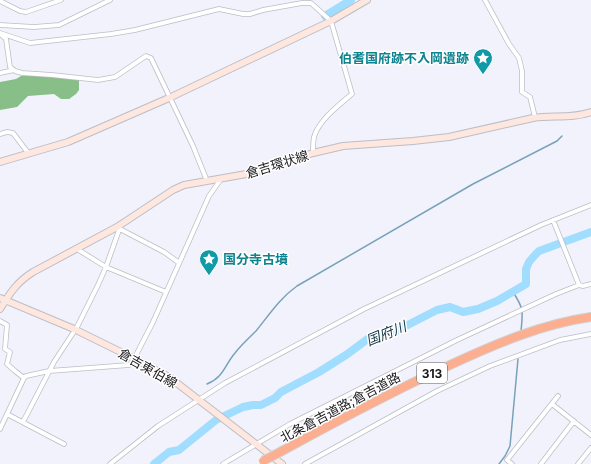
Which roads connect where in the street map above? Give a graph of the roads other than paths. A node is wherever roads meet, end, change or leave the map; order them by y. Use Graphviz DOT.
graph roads {
  1 [pos="61,0"];
  2 [pos="110,0"];
  3 [pos="367,0"];
  4 [pos="485,0"];
  5 [pos="0,1"];
  6 [pos="331,21"];
  7 [pos="0,25"];
  8 [pos="0,33"];
  9 [pos="14,70"];
  10 [pos="0,72"];
  11 [pos="170,98"];
  12 [pos="591,112"];
  13 [pos="535,117"];
  14 [pos="0,134"];
  15 [pos="313,153"];
  16 [pos="29,154"];
  17 [pos="0,162"];
  18 [pos="221,179"];
  19 [pos="207,181"];
  20 [pos="591,201"];
  21 [pos="591,205"];
  22 [pos="585,206"];
  23 [pos="553,220"];
  24 [pos="118,229"];
  25 [pos="77,249"];
  26 [pos="178,262"];
  27 [pos="106,267"];
  28 [pos="578,283"];
  29 [pos="591,284"];
  30 [pos="166,292"];
  31 [pos="3,299"];
  32 [pos="0,309"];
  33 [pos="591,317"];
  34 [pos="0,321"];
  35 [pos="591,321"];
  36 [pos="74,329"];
  37 [pos="591,334"];
  38 [pos="135,358"];
  39 [pos="49,371"];
  40 [pos="24,378"];
  41 [pos="558,396"];
  42 [pos="201,402"];
  43 [pos="552,404"];
  44 [pos="7,414"];
  45 [pos="574,421"];
  46 [pos="23,422"];
  47 [pos="0,429"];
  48 [pos="591,435"];
  49 [pos="64,444"];
  50 [pos="256,444"];
  51 [pos="591,448"];
  52 [pos="284,453"];
  53 [pos="263,463"];
  54 [pos="110,464"];
  55 [pos="223,464"];
  56 [pos="282,464"];
  57 [pos="305,464"];
  58 [pos="512,464"];
  59 [pos="541,464"];
  60 [pos="578,464"];
  1 -- 5 [label="street"];
  2 -- 7 [label="street"];
  3 -- 6 [label="main road"];
  4 -- 13 [label="street"];
  6 -- 8 [label="street"];
  6 -- 11 [label="main road"];
  6 -- 15 [label="street"];
  8 -- 9 [label="street"];
  9 -- 10 [label="street"];
  9 -- 11 [label="street"];
  11 -- 16 [label="main road"];
  11 -- 19 [label="street"];
  12 -- 13 [label="main road, 倉吉環状線"];
  13 -- 15 [label="main road, 倉吉環状線"];
  14 -- 16 [label="street"];
  15 -- 18 [label="main road, 倉吉環状線"];
  16 -- 17 [label="main road"];
  18 -- 19 [label="main road, 倉吉環状線"];
  18 -- 26 [label="street"];
  19 -- 24 [label="main road, 倉吉環状線"];
  20 -- 22 [label="street"];
  21 -- 22 [label="street"];
  22 -- 23 [label="street"];
  23 -- 28 [label="street"];
  23 -- 42 [label="street"];
  24 -- 25 [label="main road, 倉吉環状線"];
  24 -- 26 [label="street"];
  24 -- 27 [label="street"];
  25 -- 27 [label="street"];
  25 -- 31 [label="main road, 倉吉環状線"];
  26 -- 30 [label="street"];
  27 -- 30 [label="street"];
  27 -- 36 [label="street"];
  28 -- 29 [label="street"];
  28 -- 50 [label="street"];
  30 -- 38 [label="street"];
  31 -- 32 [label="main road, 倉吉環状線"];
  31 -- 36 [label="main road, 倉吉東伯線"];
  33 -- 52 [label="highway, 北条倉吉道路;倉吉道路 / 313"];
  34 -- 40 [label="street"];
  35 -- 52 [label="highway, 北条倉吉道路;倉吉道路 / 313"];
  36 -- 38 [label="main road, 倉吉東伯線"];
  36 -- 39 [label="street"];
  37 -- 57 [label="street"];
  38 -- 39 [label="street"];
  38 -- 42 [label="main road, 倉吉東伯線"];
  39 -- 40 [label="street"];
  39 -- 46 [label="street"];
  40 -- 44 [label="street"];
  41 -- 43 [label="street"];
  42 -- 50 [label="main road, 倉吉東伯線"];
  42 -- 54 [label="street"];
  43 -- 45 [label="street"];
  43 -- 58 [label="street"];
  44 -- 46 [label="street"];
  44 -- 47 [label="street"];
  45 -- 48 [label="street"];
  45 -- 59 [label="street"];
  46 -- 49 [label="street"];
  50 -- 55 [label="street"];
  50 -- 56 [label="main road, 倉吉東伯線"];
  51 -- 60 [label="street"];
  52 -- 53 [label="highway, 北条倉吉道路;倉吉道路 / 313"];
}
